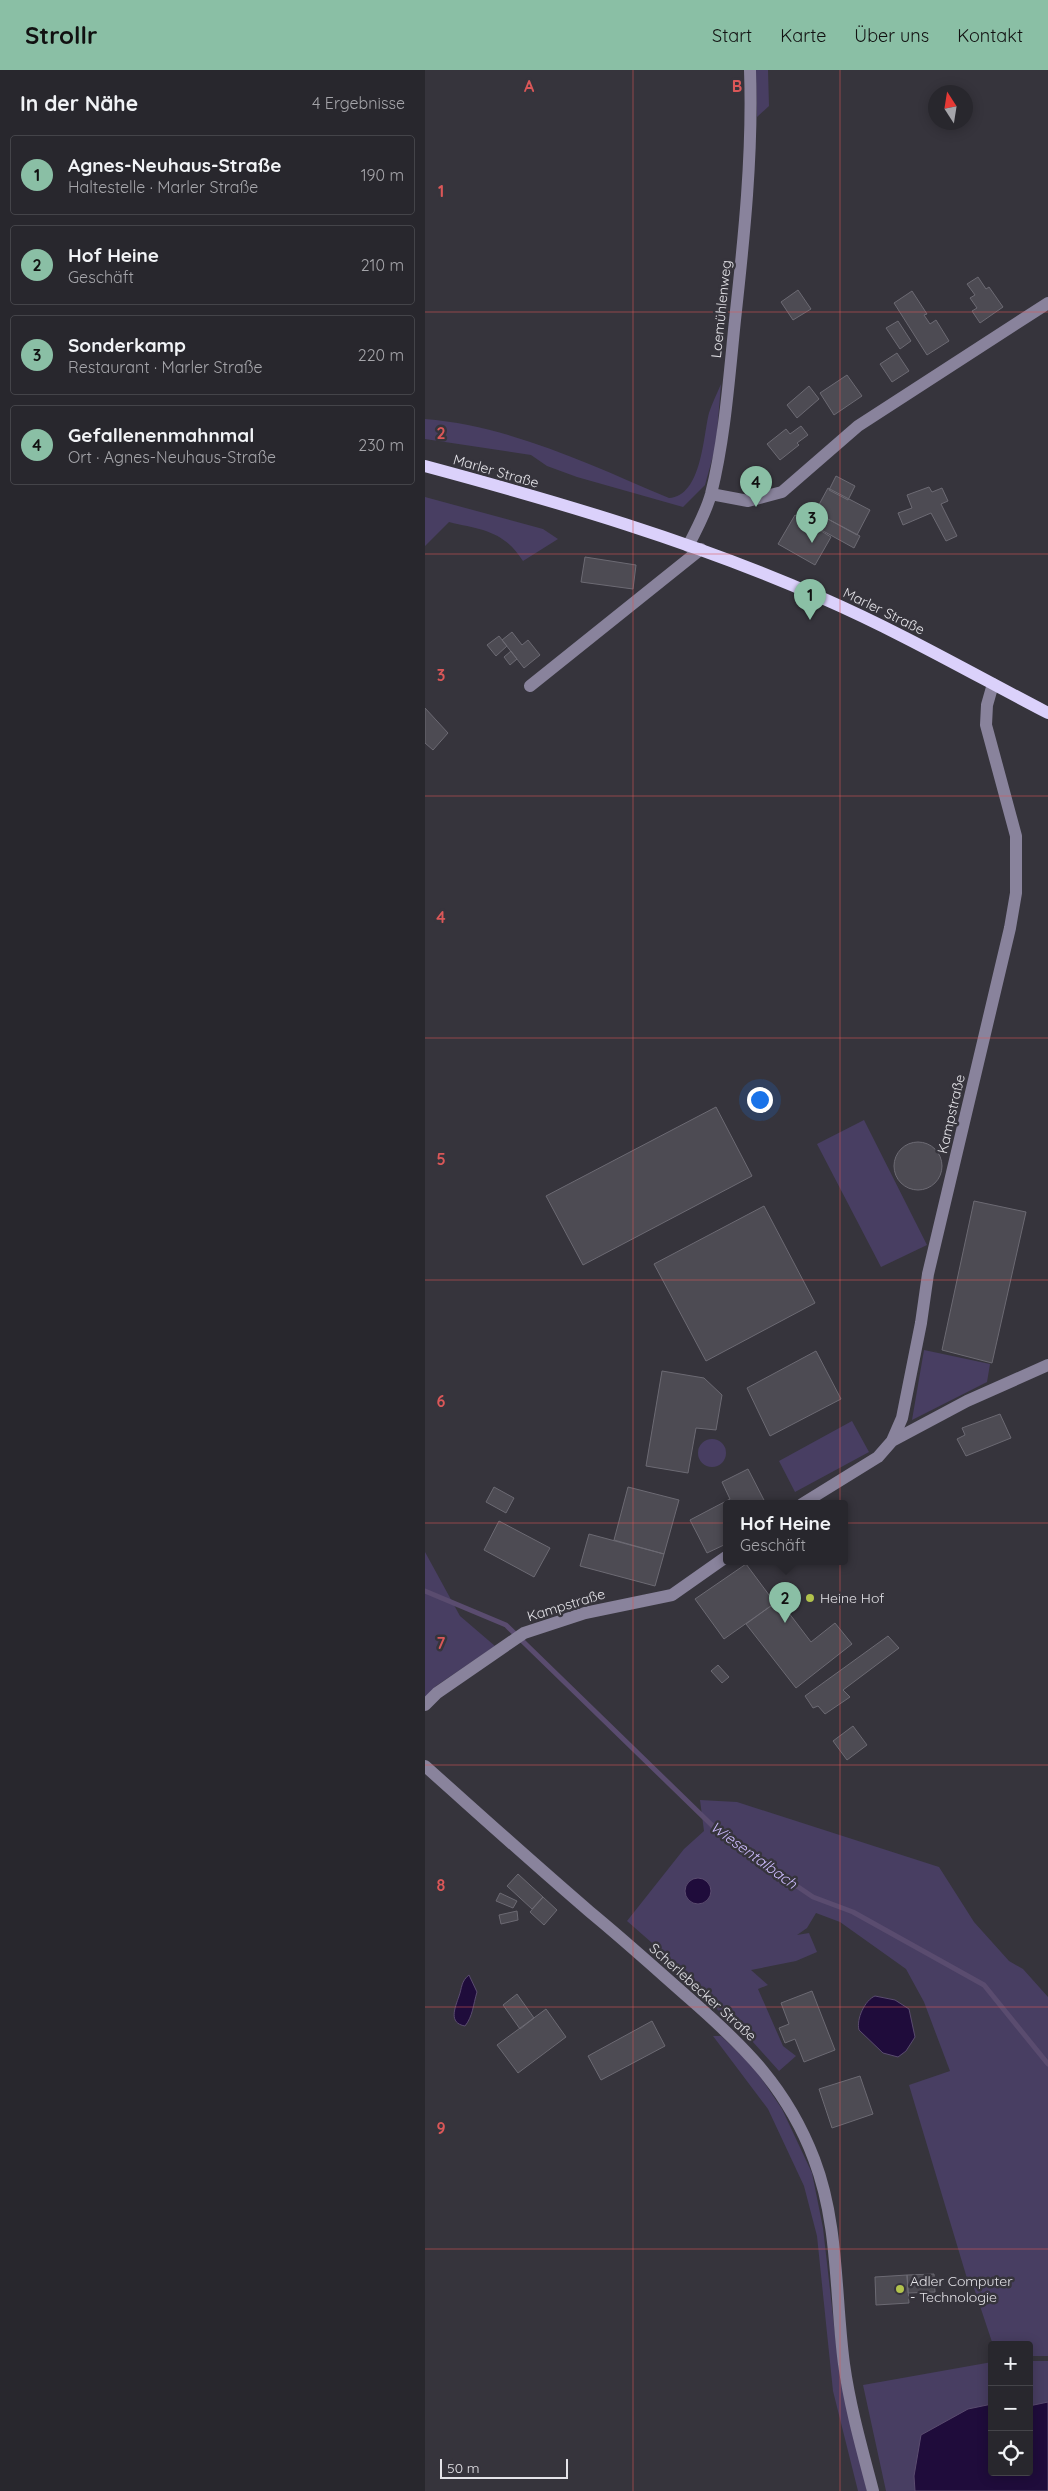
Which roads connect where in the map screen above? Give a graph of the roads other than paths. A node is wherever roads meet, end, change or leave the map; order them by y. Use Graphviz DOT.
graph roads {
  1 [pos="750,70"];
  2 [pos="1048,303"];
  3 [pos="425,466"];
  4 [pos="711,494"];
  5 [pos="688,546"];
  6 [pos="701,549"];
  7 [pos="535,682"];
  8 [pos="993,684"];
  9 [pos="1048,713"];
  10 [pos="1048,1365"];
  11 [pos="892,1441"];
  12 [pos="809,1500"];
  13 [pos="723,1558"];
  14 [pos="425,1705"];
  15 [pos="425,1766"];
  16 [pos="873,2491"];
  1 -- 4 [label="street, Loemühlenweg"];
  2 -- 4 [label="street"];
  3 -- 5 [label="main road, Marler Straße"];
  4 -- 5 [label="street, Loemühlenweg"];
  5 -- 6 [label="main road, Marler Straße"];
  6 -- 7 [label="street"];
  6 -- 8 [label="main road, Marler Straße"];
  8 -- 9 [label="main road, Marler Straße"];
  8 -- 11 [label="street, Kampstraße"];
  10 -- 11 [label="street"];
  11 -- 12 [label="street, Kampstraße"];
  13 -- 14 [label="street, Kampstraße"];
  15 -- 16 [label="street, Scherlebecker Straße"];
}
